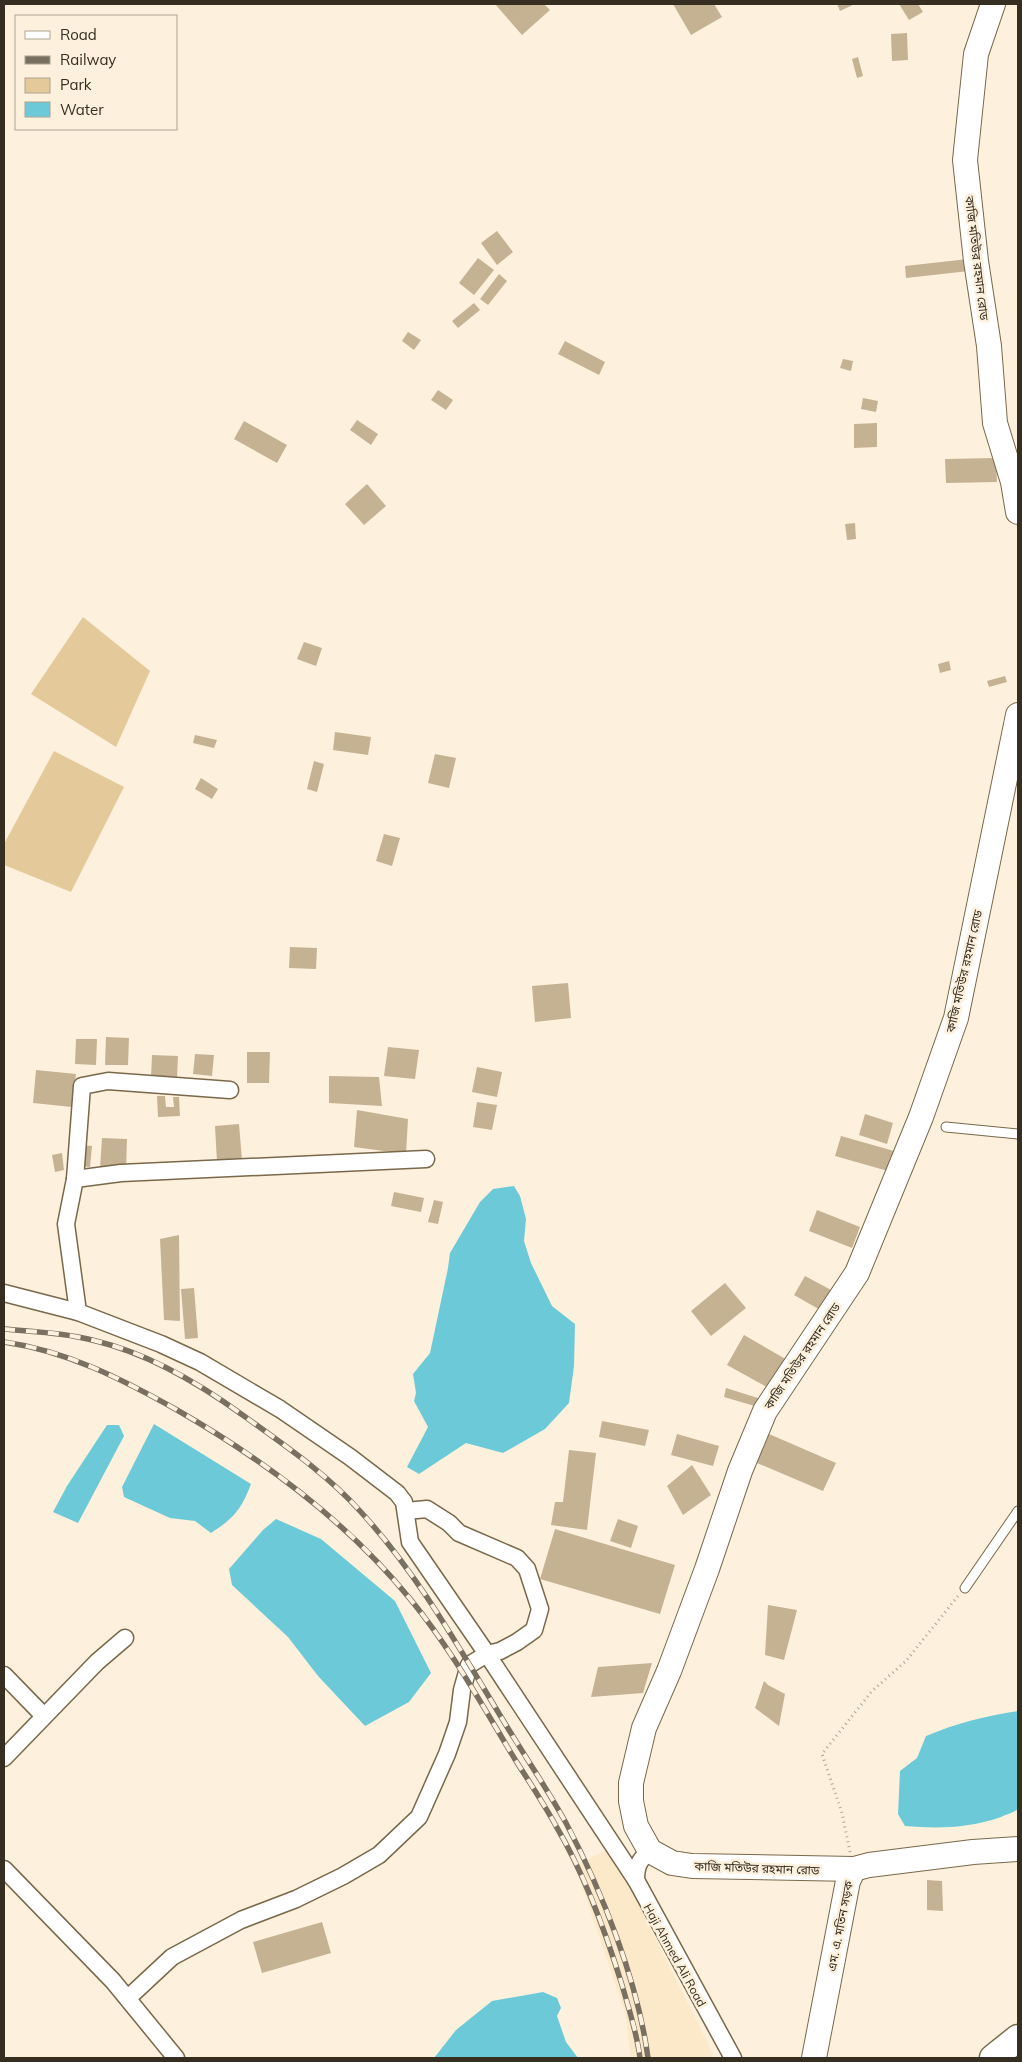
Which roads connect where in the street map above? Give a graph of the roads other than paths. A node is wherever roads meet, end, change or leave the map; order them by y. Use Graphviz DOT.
graph roads {
  1 [pos="993,4"];
  2 [pos="1018,512"];
  3 [pos="1018,715"];
  4 [pos="230,1090"];
  5 [pos="946,1127"];
  6 [pos="1018,1134"];
  7 [pos="426,1159"];
  8 [pos="75,1179"];
  9 [pos="4,1293"];
  10 [pos="78,1312"];
  11 [pos="406,1511"];
  12 [pos="1018,1511"];
  13 [pos="965,1588"];
  14 [pos="125,1638"];
  15 [pos="487,1654"];
  16 [pos="4,1675"];
  17 [pos="44,1716"];
  18 [pos="4,1758"];
  19 [pos="636,1826"];
  20 [pos="613,1842"];
  21 [pos="1018,1849"];
  22 [pos="650,1851"];
  23 [pos="4,1869"];
  24 [pos="854,1869"];
  25 [pos="636,1880"];
  26 [pos="128,1998"];
  27 [pos="1018,2038"];
  28 [pos="1018,2052"];
  29 [pos="176,2058"];
  30 [pos="733,2058"];
  31 [pos="814,2058"];
  32 [pos="993,2058"];
  33 [pos="1011,2058"];
  1 -- 2 [label="main road, কাজি মতিউর রহমান রোড"];
  3 -- 19 [label="main road, কাজি মতিউর রহমান রোড"];
  4 -- 8 [label="street"];
  5 -- 6 [label="lane"];
  7 -- 8 [label="street"];
  8 -- 10 [label="street"];
  9 -- 10 [label="street"];
  10 -- 11 [label="street"];
  11 -- 15 [label="street, Haji Ahmed Ali Road"];
  11 -- 15 [label="street"];
  12 -- 13 [label="lane"];
  14 -- 17 [label="street"];
  15 -- 20 [label="street, Haji Ahmed Ali Road"];
  15 -- 26 [label="street"];
  16 -- 17 [label="street"];
  17 -- 18 [label="street"];
  19 -- 20 [label="street"];
  19 -- 22 [label="main road, কাজি মতিউর রহমান রোড"];
  20 -- 25 [label="street, Haji Ahmed Ali Road"];
  21 -- 24 [label="main road, এম. এ. মতিন সড়ক"];
  22 -- 24 [label="main road, কাজি মতিউর রহমান রোড"];
  22 -- 25 [label="street"];
  23 -- 26 [label="street"];
  24 -- 31 [label="main road, এম. এ. মতিন সড়ক"];
  25 -- 30 [label="street, Haji Ahmed Ali Road"];
  26 -- 29 [label="street"];
  27 -- 32 [label="main road"];
  28 -- 33 [label="main road"];
}
